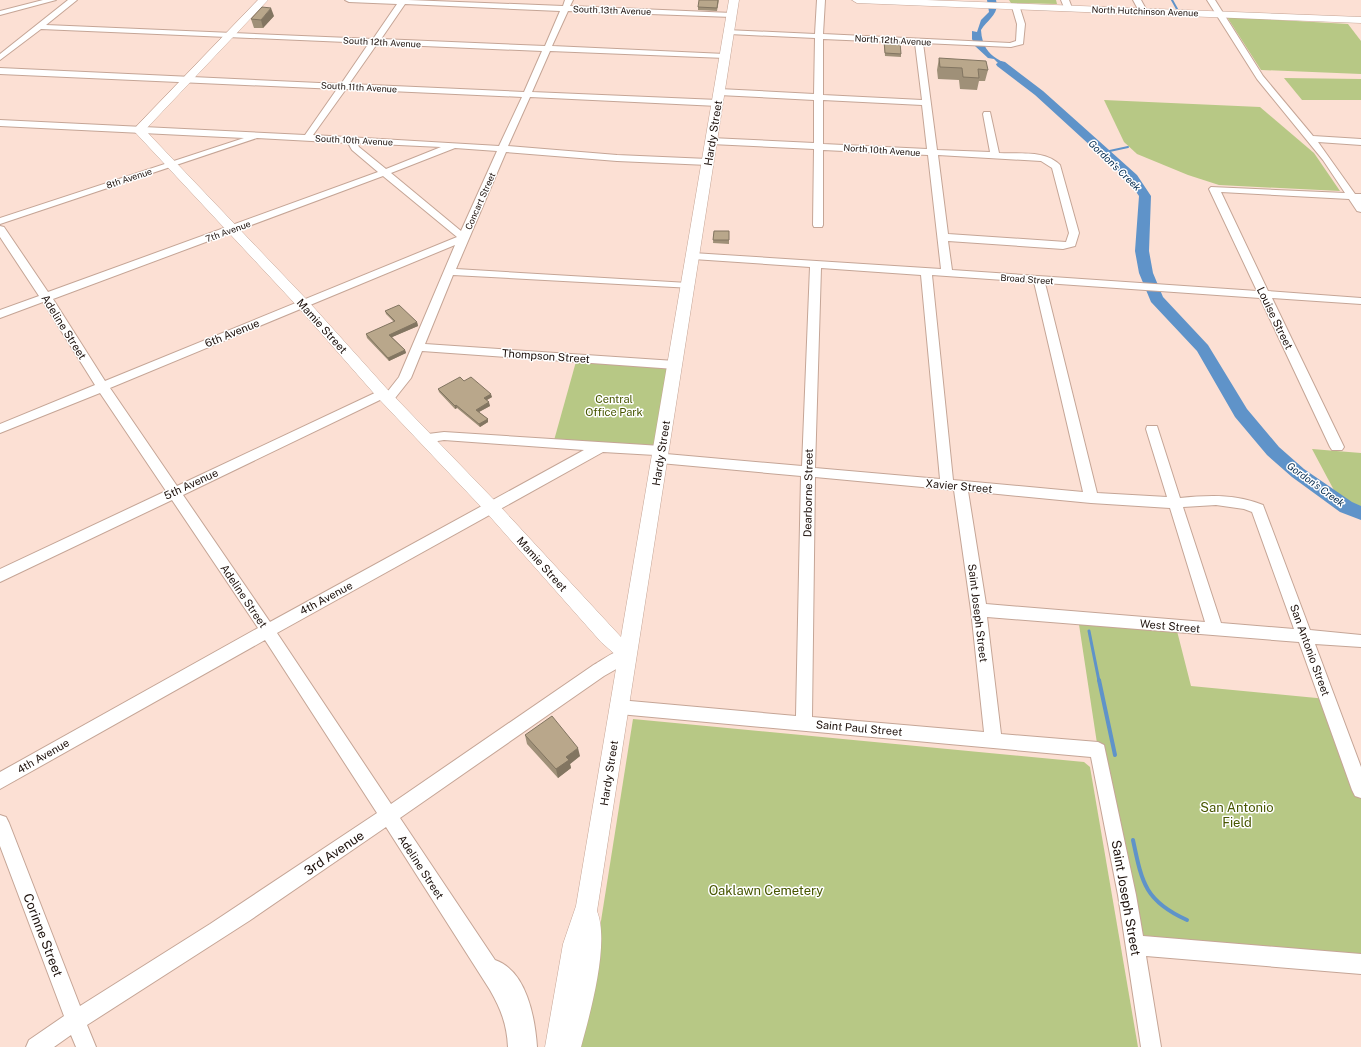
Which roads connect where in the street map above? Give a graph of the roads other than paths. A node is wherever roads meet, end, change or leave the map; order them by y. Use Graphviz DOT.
graph roads {
  1 [pos="52,0"];
  2 [pos="73,0"];
  3 [pos="263,0"];
  4 [pos="349,0"];
  5 [pos="569,0"];
  6 [pos="734,0"];
  7 [pos="821,0"];
  8 [pos="857,0"];
  9 [pos="1137,0"];
  10 [pos="1212,0"];
  11 [pos="404,1"];
  12 [pos="1066,4"];
  13 [pos="1012,7"];
  14 [pos="566,9"];
  15 [pos="1142,11"];
  16 [pos="0,13"];
  17 [pos="1220,14"];
  18 [pos="732,15"];
  19 [pos="1361,20"];
  20 [pos="39,27"];
  21 [pos="729,32"];
  22 [pos="231,35"];
  23 [pos="819,37"];
  24 [pos="919,41"];
  25 [pos="375,42"];
  26 [pos="548,49"];
  27 [pos="725,56"];
  28 [pos="0,58"];
  29 [pos="0,71"];
  30 [pos="188,79"];
  31 [pos="343,86"];
  32 [pos="527,95"];
  33 [pos="819,96"];
  34 [pos="719,97"];
  35 [pos="926,102"];
  36 [pos="987,114"];
  37 [pos="0,123"];
  38 [pos="139,130"];
  39 [pos="257,135"];
  40 [pos="307,138"];
  41 [pos="1310,139"];
  42 [pos="351,140"];
  43 [pos="711,141"];
  44 [pos="1361,142"];
  45 [pos="455,145"];
  46 [pos="817,146"];
  47 [pos="504,148"];
  48 [pos="932,153"];
  49 [pos="996,156"];
  50 [pos="708,162"];
  51 [pos="170,165"];
  52 [pos="386,172"];
  53 [pos="1357,197"];
  54 [pos="1361,209"];
  55 [pos="0,221"];
  56 [pos="818,225"];
  57 [pos="0,229"];
  58 [pos="232,229"];
  59 [pos="942,237"];
  60 [pos="464,238"];
  61 [pos="693,256"];
  62 [pos="816,264"];
  63 [pos="926,271"];
  64 [pos="450,272"];
  65 [pos="947,272"];
  66 [pos="1039,280"];
  67 [pos="688,286"];
  68 [pos="1264,294"];
  69 [pos="46,297"];
  70 [pos="1361,301"];
  71 [pos="303,304"];
  72 [pos="0,314"];
  73 [pos="418,346"];
  74 [pos="675,365"];
  75 [pos="102,386"];
  76 [pos="385,396"];
  77 [pos="0,429"];
  78 [pos="1152,429"];
  79 [pos="425,438"];
  80 [pos="1337,447"];
  81 [pos="599,448"];
  82 [pos="660,455"];
  83 [pos="808,472"];
  84 [pos="954,485"];
  85 [pos="174,492"];
  86 [pos="1091,498"];
  87 [pos="1175,503"];
  88 [pos="491,507"];
  89 [pos="1258,509"];
  90 [pos="0,576"];
  91 [pos="979,610"];
  92 [pos="267,630"];
  93 [pos="1215,630"];
  94 [pos="1305,637"];
  95 [pos="1361,641"];
  96 [pos="628,654"];
  97 [pos="619,707"];
  98 [pos="804,723"];
  99 [pos="993,740"];
  100 [pos="1098,750"];
  101 [pos="0,781"];
  102 [pos="1361,790"];
  103 [pos="388,817"];
  104 [pos="0,824"];
  105 [pos="587,906"];
  106 [pos="1134,945"];
  107 [pos="486,964"];
  108 [pos="1361,964"];
  109 [pos="76,1020"];
  110 [pos="36,1047"];
  111 [pos="86,1047"];
  112 [pos="518,1047"];
  113 [pos="527,1047"];
  114 [pos="557,1047"];
  115 [pos="569,1047"];
  116 [pos="1151,1047"];
  1 -- 16 [label="street"];
  2 -- 20 [label="street"];
  3 -- 22 [label="main road"];
  4 -- 11 [label="street, South 13th Avenue"];
  5 -- 14 [label="street, Concart Street"];
  6 -- 18 [label="main road, Hardy Street"];
  7 -- 23 [label="street"];
  8 -- 13 [label="main road, North Hutchinson Avenue"];
  9 -- 15 [label="street"];
  10 -- 17 [label="street"];
  11 -- 14 [label="street, South 13th Avenue"];
  11 -- 25 [label="street"];
  12 -- 13 [label="main road, North Hutchinson Avenue"];
  12 -- 15 [label="main road, North Hutchinson Avenue"];
  13 -- 24 [label="street, North 12th Avenue"];
  14 -- 18 [label="street, South 13th Avenue"];
  14 -- 26 [label="street, Concart Street"];
  15 -- 17 [label="main road, North Hutchinson Avenue"];
  17 -- 19 [label="main road, North Hutchinson Avenue"];
  17 -- 41 [label="street"];
  18 -- 21 [label="main road, Hardy Street"];
  20 -- 22 [label="street, South 12th Avenue"];
  20 -- 28 [label="street"];
  21 -- 23 [label="street, North 12th Avenue"];
  21 -- 27 [label="main road, Hardy Street"];
  22 -- 25 [label="street, South 12th Avenue"];
  22 -- 30 [label="main road"];
  23 -- 24 [label="street, North 12th Avenue"];
  23 -- 33 [label="street"];
  24 -- 35 [label="street"];
  25 -- 26 [label="street, South 12th Avenue"];
  25 -- 31 [label="street"];
  26 -- 27 [label="street, South 12th Avenue"];
  26 -- 32 [label="street, Concart Street"];
  27 -- 34 [label="main road, Hardy Street"];
  29 -- 30 [label="street, South 11th Avenue"];
  30 -- 31 [label="street, South 11th Avenue"];
  30 -- 38 [label="main road"];
  31 -- 32 [label="street, South 11th Avenue"];
  31 -- 40 [label="street"];
  32 -- 34 [label="street, South 11th Avenue"];
  32 -- 47 [label="street, Concart Street"];
  33 -- 34 [label="street, South 11th Avenue"];
  33 -- 35 [label="street, South 11th Avenue"];
  33 -- 46 [label="street"];
  34 -- 43 [label="main road, Hardy Street"];
  35 -- 48 [label="street"];
  36 -- 49 [label="street"];
  37 -- 38 [label="street, South 10th Avenue"];
  38 -- 39 [label="street, South 10th Avenue"];
  38 -- 51 [label="main road, Mamie Street"];
  39 -- 40 [label="street, South 10th Avenue"];
  39 -- 51 [label="street, 8th Avenue"];
  40 -- 42 [label="street, South 10th Avenue"];
  41 -- 44 [label="street"];
  41 -- 53 [label="street"];
  42 -- 45 [label="street, South 10th Avenue"];
  42 -- 52 [label="street"];
  43 -- 46 [label="street, North 10th Avenue"];
  43 -- 50 [label="main road, Hardy Street"];
  45 -- 47 [label="street, South 10th Avenue"];
  45 -- 52 [label="street, 7th Avenue"];
  46 -- 48 [label="street, North 10th Avenue"];
  46 -- 56 [label="street"];
  47 -- 50 [label="street, South 10th Avenue"];
  47 -- 60 [label="street, Concart Street"];
  48 -- 49 [label="street, North 10th Avenue"];
  48 -- 59 [label="street"];
  49 -- 59 [label="street, North 10th Avenue"];
  50 -- 61 [label="main road, Hardy Street"];
  51 -- 55 [label="street, 8th Avenue"];
  51 -- 58 [label="main road, Mamie Street"];
  52 -- 58 [label="street, 7th Avenue"];
  52 -- 60 [label="street"];
  53 -- 54 [label="street"];
  53 -- 68 [label="street, Louise Street"];
  57 -- 69 [label="street, Adeline Street"];
  58 -- 69 [label="street, 7th Avenue"];
  58 -- 71 [label="main road, Mamie Street"];
  59 -- 65 [label="street"];
  60 -- 64 [label="street, Concart Street"];
  60 -- 71 [label="street, 6th Avenue"];
  61 -- 62 [label="street, Broad Street"];
  61 -- 67 [label="main road, Hardy Street"];
  62 -- 63 [label="street, Broad Street"];
  62 -- 83 [label="street, Dearborne Street"];
  63 -- 65 [label="street, Broad Street"];
  63 -- 84 [label="street, Saint Joseph Street"];
  64 -- 67 [label="street"];
  64 -- 73 [label="street, Concart Street"];
  65 -- 66 [label="street, Broad Street"];
  66 -- 68 [label="street, Broad Street"];
  66 -- 86 [label="street"];
  67 -- 74 [label="main road, Hardy Street"];
  68 -- 70 [label="street, Broad Street"];
  68 -- 80 [label="street, Louise Street"];
  69 -- 72 [label="street, 7th Avenue"];
  69 -- 75 [label="street, Adeline Street"];
  71 -- 75 [label="street, 6th Avenue"];
  71 -- 76 [label="main road, Mamie Street"];
  73 -- 74 [label="street, Thompson Street"];
  73 -- 76 [label="street, Concart Street"];
  74 -- 82 [label="main road, Hardy Street"];
  75 -- 77 [label="street, 6th Avenue"];
  75 -- 85 [label="street, Adeline Street"];
  76 -- 79 [label="main road, Mamie Street"];
  76 -- 85 [label="street, 5th Avenue"];
  78 -- 87 [label="street"];
  79 -- 81 [label="street"];
  79 -- 88 [label="main road, Mamie Street"];
  81 -- 82 [label="street"];
  81 -- 88 [label="street, 4th Avenue"];
  82 -- 83 [label="street, Xavier Street"];
  82 -- 96 [label="main road, Hardy Street"];
  83 -- 84 [label="street, Xavier Street"];
  83 -- 98 [label="street, Dearborne Street"];
  84 -- 86 [label="street, Xavier Street"];
  84 -- 91 [label="street, Saint Joseph Street"];
  85 -- 90 [label="street, 5th Avenue"];
  85 -- 92 [label="street, Adeline Street"];
  86 -- 87 [label="street, Xavier Street"];
  87 -- 89 [label="street, Xavier Street"];
  87 -- 93 [label="street"];
  88 -- 92 [label="street, 4th Avenue"];
  88 -- 96 [label="main road, Mamie Street"];
  89 -- 94 [label="street, San Antonio Street"];
  91 -- 93 [label="street, West Street"];
  91 -- 99 [label="street, Saint Joseph Street"];
  92 -- 101 [label="street, 4th Avenue"];
  92 -- 103 [label="street, Adeline Street"];
  93 -- 94 [label="street, West Street"];
  94 -- 95 [label="street, West Street"];
  94 -- 102 [label="street, San Antonio Street"];
  96 -- 97 [label="main road, Hardy Street"];
  96 -- 103 [label="street, 3rd Avenue"];
  97 -- 98 [label="street, Saint Paul Street"];
  97 -- 105 [label="main road, Hardy Street"];
  98 -- 99 [label="street, Saint Paul Street"];
  99 -- 100 [label="street, Saint Paul Street"];
  100 -- 106 [label="street, Saint Joseph Street"];
  103 -- 107 [label="street, Adeline Street"];
  103 -- 109 [label="street, 3rd Avenue"];
  104 -- 109 [label="street, Corinne Street"];
  105 -- 114 [label="main road, Hardy Street"];
  105 -- 115 [label="main road, Hardy Street"];
  106 -- 108 [label="street"];
  106 -- 116 [label="street, Saint Joseph Street"];
  107 -- 112 [label="street, Adeline Street"];
  107 -- 113 [label="street, Adeline Street"];
  109 -- 110 [label="street, 3rd Avenue"];
  109 -- 111 [label="street, Corinne Street"];
}
